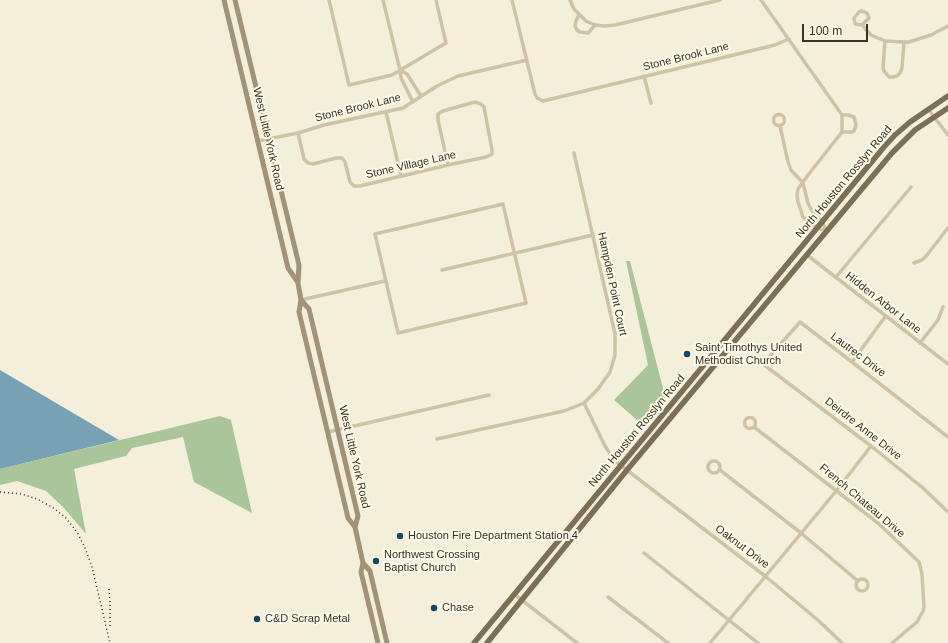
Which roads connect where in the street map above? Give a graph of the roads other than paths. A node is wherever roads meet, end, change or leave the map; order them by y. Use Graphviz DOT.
graph roads {
  1 [pos="224,0"];
  2 [pos="235,0"];
  3 [pos="329,0"];
  4 [pos="383,0"];
  5 [pos="436,0"];
  6 [pos="512,0"];
  7 [pos="570,0"];
  8 [pos="720,0"];
  9 [pos="761,0"];
  10 [pos="579,15"];
  11 [pos="595,25"];
  12 [pos="862,25"];
  13 [pos="948,26"];
  14 [pos="789,39"];
  15 [pos="885,41"];
  16 [pos="904,42"];
  17 [pos="247,49"];
  18 [pos="236,52"];
  19 [pos="527,60"];
  20 [pos="400,70"];
  21 [pos="644,76"];
  22 [pos="421,96"];
  23 [pos="948,96"];
  24 [pos="413,102"];
  25 [pos="650,103"];
  26 [pos="948,108"];
  27 [pos="928,109"];
  28 [pos="386,112"];
  29 [pos="842,115"];
  30 [pos="934,117"];
  31 [pos="780,126"];
  32 [pos="842,132"];
  33 [pos="298,133"];
  34 [pos="948,135"];
  35 [pos="268,139"];
  36 [pos="258,141"];
  37 [pos="574,153"];
  38 [pos="870,163"];
  39 [pos="448,165"];
  40 [pos="878,169"];
  41 [pos="401,176"];
  42 [pos="803,183"];
  43 [pos="910,187"];
  44 [pos="822,222"];
  45 [pos="817,228"];
  46 [pos="948,228"];
  47 [pos="827,231"];
  48 [pos="592,235"];
  49 [pos="515,253"];
  50 [pos="807,255"];
  51 [pos="914,263"];
  52 [pos="442,270"];
  53 [pos="836,277"];
  54 [pos="297,281"];
  55 [pos="385,281"];
  56 [pos="773,281"];
  57 [pos="780,288"];
  58 [pos="302,300"];
  59 [pos="943,307"];
  60 [pos="885,317"];
  61 [pos="734,328"];
  62 [pos="740,336"];
  63 [pos="920,343"];
  64 [pos="715,351"];
  65 [pos="319,354"];
  66 [pos="309,356"];
  67 [pos="722,358"];
  68 [pos="852,362"];
  69 [pos="763,364"];
  70 [pos="948,364"];
  71 [pos="490,395"];
  72 [pos="673,403"];
  73 [pos="584,404"];
  74 [pos="678,409"];
  75 [pos="754,426"];
  76 [pos="337,430"];
  77 [pos="328,432"];
  78 [pos="948,437"];
  79 [pos="437,439"];
  80 [pos="871,446"];
  81 [pos="621,466"];
  82 [pos="627,470"];
  83 [pos="720,470"];
  84 [pos="838,490"];
  85 [pos="948,512"];
  86 [pos="355,527"];
  87 [pos="801,533"];
  88 [pos="563,535"];
  89 [pos="569,541"];
  90 [pos="644,553"];
  91 [pos="363,563"];
  92 [pos="765,576"];
  93 [pos="858,581"];
  94 [pos="514,594"];
  95 [pos="376,596"];
  96 [pos="608,597"];
  97 [pos="367,598"];
  98 [pos="522,600"];
  99 [pos="729,619"];
  100 [pos="378,643"];
  101 [pos="387,643"];
  102 [pos="474,643"];
  103 [pos="487,643"];
  104 [pos="577,643"];
  105 [pos="668,643"];
  106 [pos="710,643"];
  107 [pos="758,643"];
  108 [pos="842,643"];
  109 [pos="892,643"];
  1 -- 18 [label="main road, West Little York Road"];
  2 -- 17 [label="main road, West Little York Road"];
  3 -- 20 [label="street"];
  4 -- 20 [label="street"];
  5 -- 20 [label="street"];
  6 -- 19 [label="street"];
  7 -- 10 [label="street"];
  8 -- 11 [label="street"];
  9 -- 14 [label="street"];
  10 -- 11 [label="street"];
  10 -- 11 [label="street"];
  12 -- 12 [label="street"];
  12 -- 15 [label="street"];
  13 -- 16 [label="street"];
  14 -- 21 [label="street, Stone Brook Lane"];
  14 -- 29 [label="street"];
  15 -- 16 [label="street"];
  15 -- 16 [label="street"];
  17 -- 18 [label="main road"];
  17 -- 35 [label="main road, West Little York Road"];
  18 -- 36 [label="main road, West Little York Road"];
  19 -- 21 [label="street, Stone Brook Lane"];
  19 -- 22 [label="street, Stone Brook Lane"];
  20 -- 22 [label="street"];
  20 -- 24 [label="street"];
  21 -- 25 [label="street"];
  22 -- 24 [label="street, Stone Brook Lane"];
  23 -- 27 [label="main road, North Houston Rosslyn Road"];
  24 -- 28 [label="street, Stone Brook Lane"];
  26 -- 30 [label="main road, North Houston Rosslyn Road"];
  27 -- 30 [label="street"];
  27 -- 38 [label="main road, North Houston Rosslyn Road"];
  28 -- 33 [label="street, Stone Brook Lane"];
  28 -- 41 [label="street"];
  29 -- 32 [label="street"];
  29 -- 32 [label="street"];
  30 -- 34 [label="street"];
  30 -- 40 [label="main road, North Houston Rosslyn Road"];
  31 -- 42 [label="street"];
  32 -- 42 [label="street"];
  33 -- 35 [label="street, Stone Brook Lane"];
  33 -- 41 [label="street, Stone Village Lane"];
  35 -- 36 [label="street, Stone Brook Lane"];
  35 -- 54 [label="main road, West Little York Road"];
  36 -- 54 [label="main road, West Little York Road"];
  37 -- 48 [label="street, Hampden Point Court"];
  38 -- 40 [label="main road"];
  38 -- 44 [label="main road, North Houston Rosslyn Road"];
  39 -- 39 [label="street, Stone Village Lane"];
  39 -- 41 [label="street, Stone Village Lane"];
  40 -- 47 [label="main road, North Houston Rosslyn Road"];
  42 -- 44 [label="street"];
  42 -- 45 [label="street"];
  43 -- 53 [label="street"];
  44 -- 45 [label="main road, North Houston Rosslyn Road"];
  44 -- 47 [label="street"];
  45 -- 47 [label="street"];
  45 -- 56 [label="main road, North Houston Rosslyn Road"];
  46 -- 51 [label="street"];
  47 -- 50 [label="main road, North Houston Rosslyn Road"];
  48 -- 49 [label="street"];
  48 -- 73 [label="street, Hampden Point Court"];
  49 -- 52 [label="street"];
  49 -- 55 [label="street"];
  49 -- 55 [label="street"];
  50 -- 53 [label="street, Hidden Arbor Lane"];
  50 -- 57 [label="main road, North Houston Rosslyn Road"];
  53 -- 60 [label="street, Hidden Arbor Lane"];
  54 -- 58 [label="main road, West Little York Road"];
  55 -- 58 [label="street"];
  56 -- 57 [label="main road"];
  56 -- 61 [label="main road, North Houston Rosslyn Road"];
  57 -- 62 [label="main road, North Houston Rosslyn Road"];
  58 -- 65 [label="main road, West Little York Road"];
  58 -- 66 [label="main road, West Little York Road"];
  59 -- 63 [label="street"];
  60 -- 63 [label="street, Hidden Arbor Lane"];
  60 -- 68 [label="street"];
  61 -- 62 [label="main road"];
  61 -- 64 [label="main road, North Houston Rosslyn Road"];
  62 -- 67 [label="main road, North Houston Rosslyn Road"];
  63 -- 70 [label="street, Hidden Arbor Lane"];
  64 -- 67 [label="main road"];
  64 -- 72 [label="main road, North Houston Rosslyn Road"];
  65 -- 66 [label="main road"];
  65 -- 76 [label="main road, West Little York Road"];
  66 -- 77 [label="main road, West Little York Road"];
  67 -- 74 [label="main road, North Houston Rosslyn Road"];
  68 -- 69 [label="street, Lautrec Drive"];
  68 -- 78 [label="street, Lautrec Drive"];
  69 -- 80 [label="street, Deirdre Anne Drive"];
  71 -- 76 [label="street"];
  72 -- 74 [label="main road"];
  72 -- 81 [label="main road, North Houston Rosslyn Road"];
  73 -- 79 [label="street, Hampden Point Court"];
  73 -- 81 [label="street, Oaknut Drive"];
  74 -- 82 [label="main road, North Houston Rosslyn Road"];
  75 -- 84 [label="street, French Chateau Drive"];
  76 -- 77 [label="street"];
  76 -- 86 [label="main road, West Little York Road"];
  77 -- 86 [label="main road, West Little York Road"];
  80 -- 84 [label="street"];
  80 -- 85 [label="street, Deirdre Anne Drive"];
  81 -- 82 [label="street, Oaknut Drive"];
  81 -- 88 [label="main road, North Houston Rosslyn Road"];
  82 -- 89 [label="main road, North Houston Rosslyn Road"];
  82 -- 92 [label="street, Oaknut Drive"];
  83 -- 87 [label="street"];
  84 -- 87 [label="street"];
  84 -- 109 [label="street, French Chateau Drive"];
  86 -- 91 [label="main road, West Little York Road"];
  87 -- 92 [label="street"];
  87 -- 93 [label="street"];
  88 -- 89 [label="main road"];
  88 -- 94 [label="main road, North Houston Rosslyn Road"];
  89 -- 98 [label="main road, North Houston Rosslyn Road"];
  90 -- 99 [label="street"];
  91 -- 95 [label="main road, West Little York Road"];
  91 -- 97 [label="main road, West Little York Road"];
  92 -- 99 [label="street"];
  92 -- 108 [label="street, Oaknut Drive"];
  94 -- 98 [label="street"];
  94 -- 102 [label="main road, North Houston Rosslyn Road"];
  95 -- 97 [label="main road"];
  95 -- 101 [label="main road, West Little York Road"];
  96 -- 105 [label="street"];
  97 -- 100 [label="main road, West Little York Road"];
  98 -- 103 [label="main road, North Houston Rosslyn Road"];
  98 -- 104 [label="street"];
  99 -- 106 [label="street"];
  99 -- 107 [label="street"];
}
